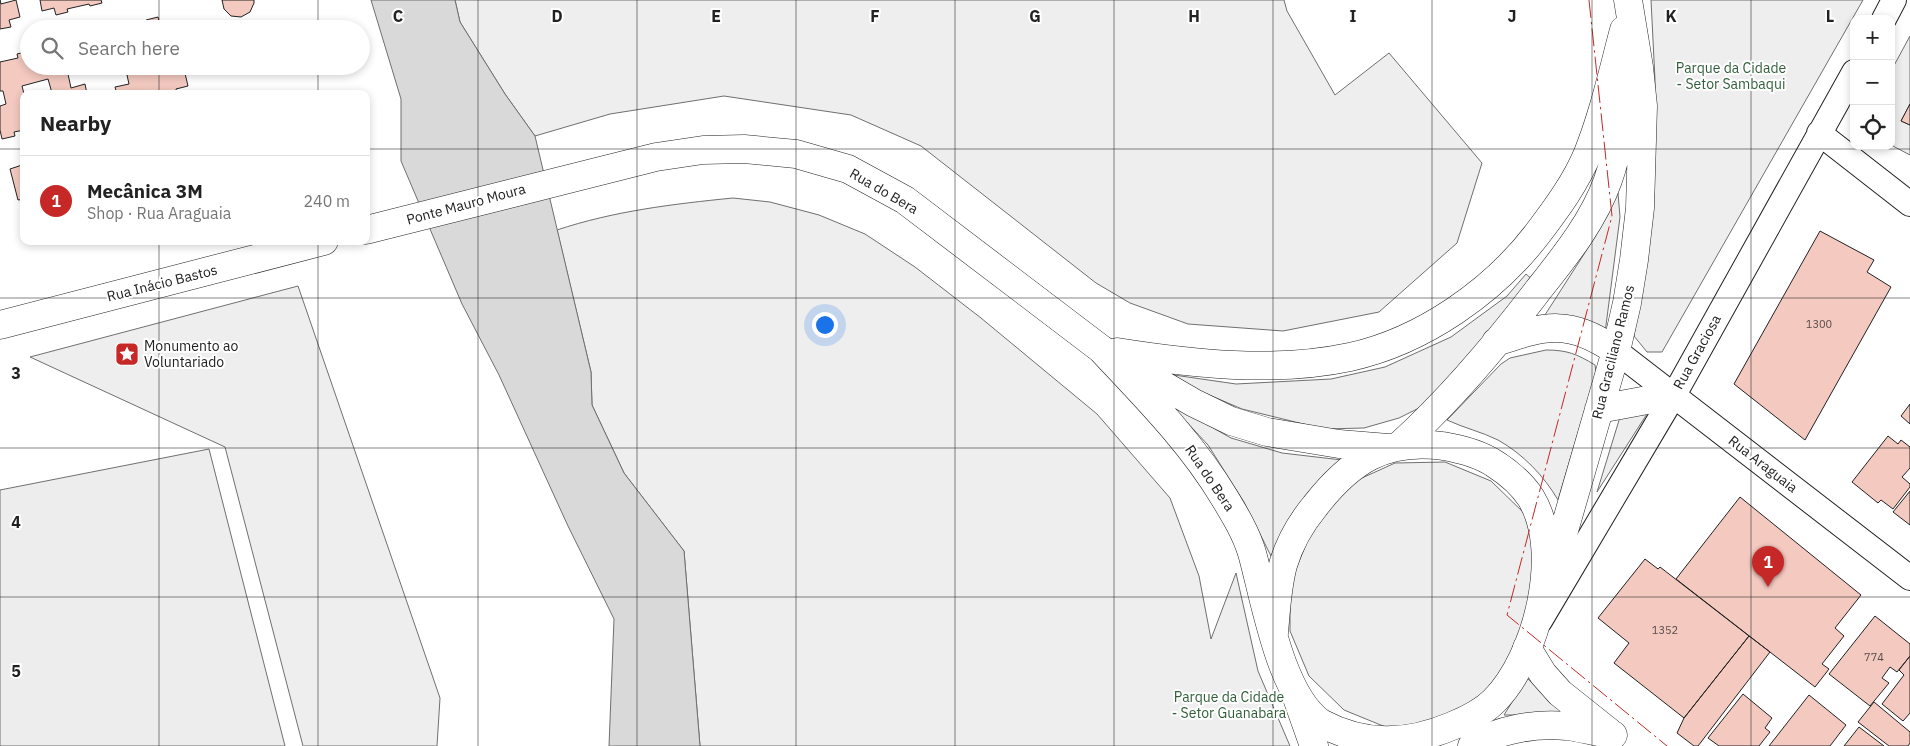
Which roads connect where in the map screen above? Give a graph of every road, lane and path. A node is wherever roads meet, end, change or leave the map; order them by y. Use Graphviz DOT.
graph roads {
  1 [pos="1626,0"];
  2 [pos="1894,0"];
  3 [pos="1886,15"];
  4 [pos="1624,30"];
  5 [pos="1850,79"];
  6 [pos="1820,134"];
  7 [pos="566,178"];
  8 [pos="1910,204"];
  9 [pos="370,229"];
  10 [pos="308,245"];
  11 [pos="0,324"];
  12 [pos="1496,342"];
  13 [pos="1101,349"];
  14 [pos="1616,351"];
  15 [pos="1674,395"];
  16 [pos="1599,409"];
  17 [pos="1394,447"];
  18 [pos="1910,578"];
  19 [pos="1535,629"];
  20 [pos="1274,633"];
  21 [pos="1296,694"];
  22 [pos="1620,740"];
  23 [pos="1399,744"];
  24 [pos="1475,744"];
  25 [pos="1314,746"];
  1 -- 4 [label="main road, Rua Graciliano Ramos"];
  1 -- 14 [label="main road, Rua Graciliano Ramos"];
  2 -- 3 [label="street"];
  4 -- 12 [label="main road, Rua Graciliano Ramos"];
  4 -- 13 [label="main road"];
  5 -- 6 [label="street, Rua Graciosa"];
  6 -- 8 [label="street"];
  6 -- 15 [label="street, Rua Graciosa"];
  7 -- 9 [label="main road, Ponte Mauro Moura"];
  7 -- 13 [label="main road, Rua do Bera"];
  10 -- 11 [label="main road, Rua Inácio Bastos"];
  12 -- 14 [label="main road"];
  12 -- 17 [label="main road, Rua Graciliano Ramos"];
  13 -- 17 [label="main road, Rua do Bera"];
  13 -- 20 [label="main road, Rua do Bera"];
  14 -- 15 [label="street, Rua Araguaia"];
  14 -- 16 [label="main road, Rua Graciliano Ramos"];
  15 -- 16 [label="main road"];
  15 -- 18 [label="street, Rua Araguaia"];
  15 -- 19 [label="street, Rua Graciosa"];
  16 -- 19 [label="main road, Rua Graciliano Ramos"];
  17 -- 19 [label="main road, Rua do Bera"];
  17 -- 20 [label="main road"];
  19 -- 22 [label="main road"];
  19 -- 23 [label="main road"];
  20 -- 21 [label="main road, Rua do Bera"];
  21 -- 23 [label="main road"];
  21 -- 25 [label="main road"];
  22 -- 24 [label="main road"];
}
